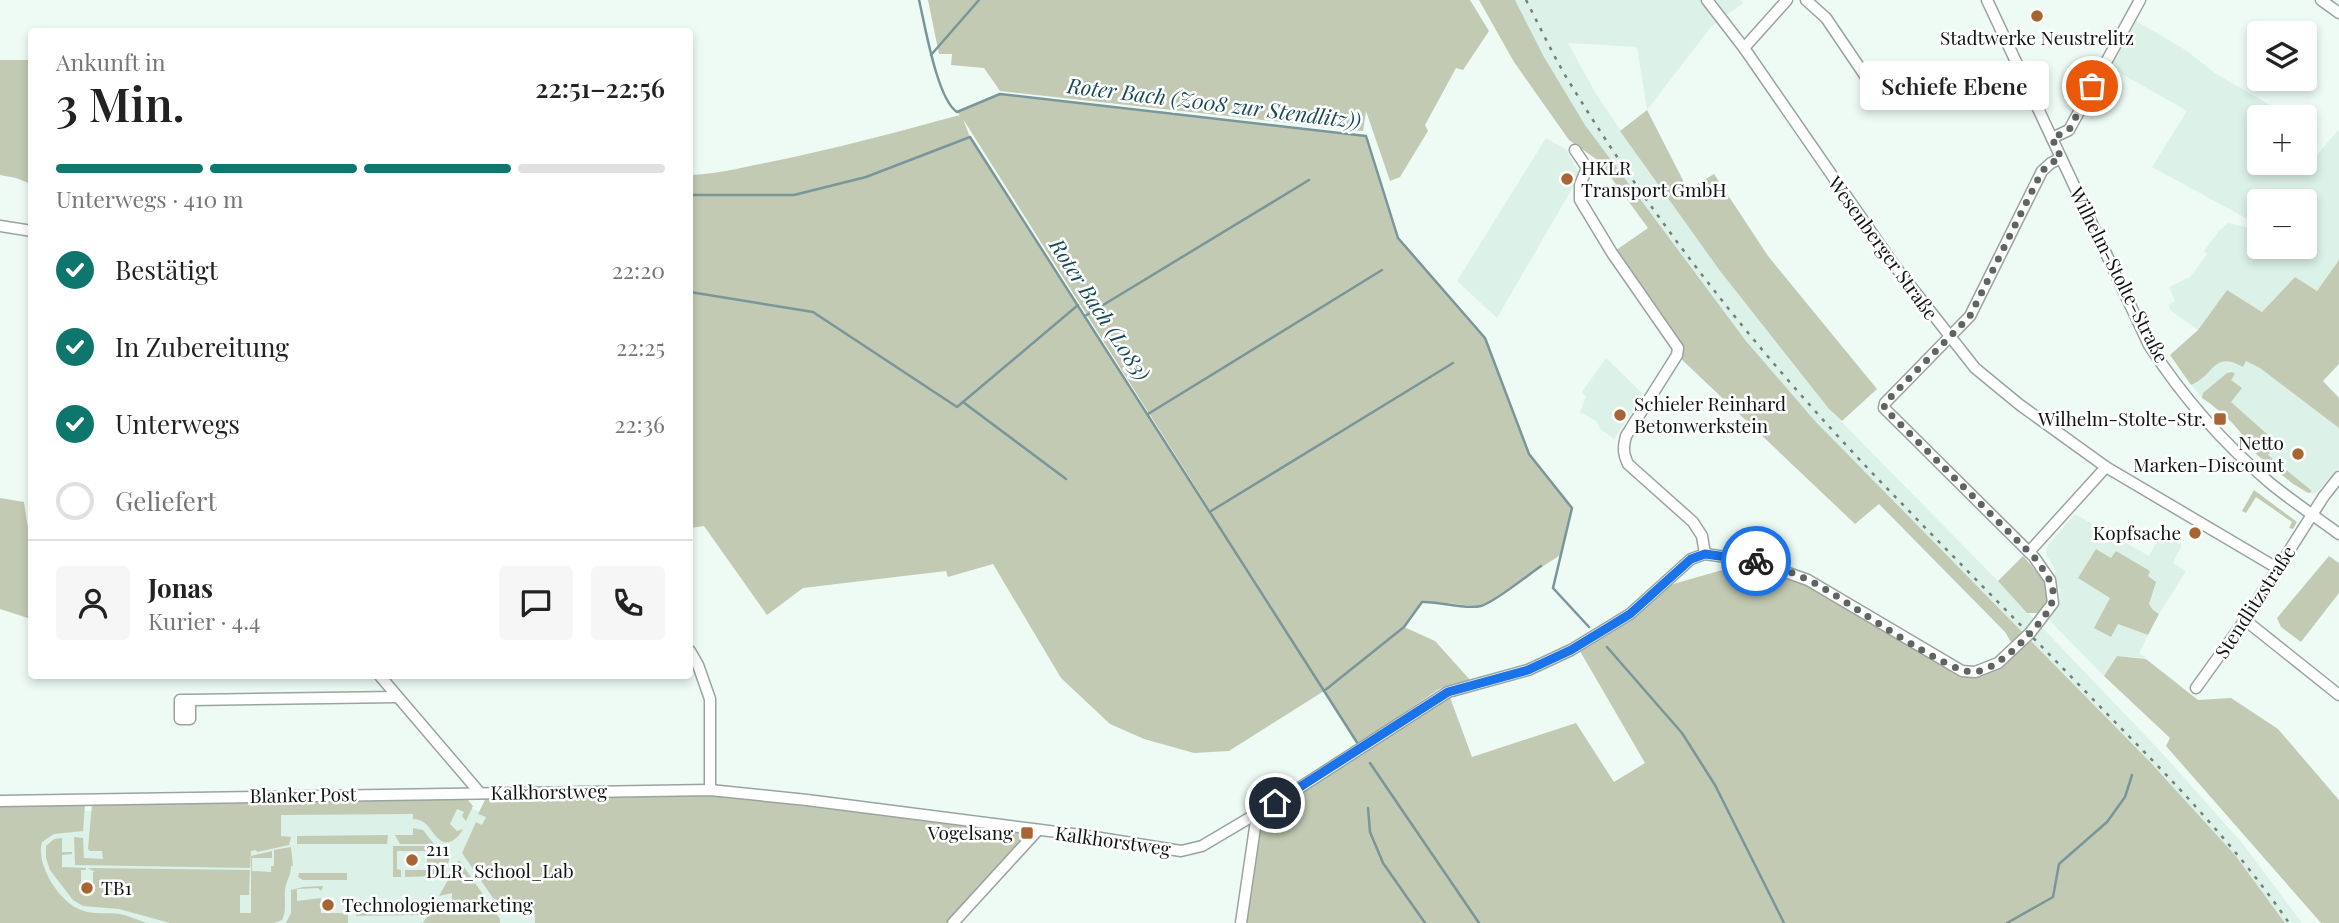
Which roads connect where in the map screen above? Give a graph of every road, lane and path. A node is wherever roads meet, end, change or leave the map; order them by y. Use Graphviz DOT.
graph roads {
  1 [pos="1707,0"];
  2 [pos="1787,0"];
  3 [pos="1806,0"];
  4 [pos="1987,0"];
  5 [pos="2140,0"];
  6 [pos="2321,0"];
  7 [pos="2339,13"];
  8 [pos="1744,48"];
  9 [pos="1866,77"];
  10 [pos="2052,138"];
  11 [pos="1575,150"];
  12 [pos="2061,158"];
  13 [pos="0,226"];
  14 [pos="28,230"];
  15 [pos="1950,339"];
  16 [pos="2106,467"];
  17 [pos="2339,477"];
  18 [pos="2312,514"];
  19 [pos="2339,534"];
  20 [pos="2029,552"];
  21 [pos="1705,554"];
  22 [pos="2277,568"];
  23 [pos="2245,620"];
  24 [pos="693,657"];
  25 [pos="382,679"];
  26 [pos="2196,688"];
  27 [pos="2339,695"];
  28 [pos="397,697"];
  29 [pos="190,700"];
  30 [pos="710,790"];
  31 [pos="480,793"];
  32 [pos="0,801"];
  33 [pos="1257,814"];
  34 [pos="1038,830"];
  35 [pos="953,923"];
  36 [pos="1241,923"];
  1 -- 8 [label="street, Wesenberger Straße"];
  2 -- 8 [label="street"];
  3 -- 9 [label="street"];
  4 -- 10 [label="street, Wilhelm-Stolte-Straße"];
  5 -- 10 [label="street"];
  6 -- 7 [label="street"];
  8 -- 15 [label="street, Wesenberger Straße"];
  10 -- 12 [label="street, Wilhelm-Stolte-Straße"];
  11 -- 21 [label="street"];
  12 -- 15 [label="street"];
  12 -- 18 [label="street, Wilhelm-Stolte-Straße"];
  13 -- 14 [label="street"];
  15 -- 16 [label="street, Wesenberger Straße"];
  15 -- 20 [label="street"];
  16 -- 20 [label="street"];
  16 -- 22 [label="street, Wesenberger Straße"];
  17 -- 18 [label="street, Stendlitzstraße"];
  18 -- 19 [label="street, Wilhelm-Stolte-Straße"];
  18 -- 22 [label="street, Stendlitzstraße"];
  20 -- 21 [label="street"];
  21 -- 33 [label="street, Kalkhorstweg"];
  22 -- 23 [label="street, Stendlitzstraße"];
  23 -- 26 [label="street, Stendlitzstraße"];
  23 -- 27 [label="street"];
  24 -- 30 [label="street"];
  25 -- 28 [label="street"];
  28 -- 29 [label="street"];
  28 -- 31 [label="street"];
  30 -- 31 [label="street, Kalkhorstweg"];
  30 -- 34 [label="street, Kalkhorstweg"];
  31 -- 32 [label="street, Blanker Post"];
  33 -- 34 [label="street, Kalkhorstweg"];
  33 -- 36 [label="street"];
  34 -- 35 [label="street"];
}
